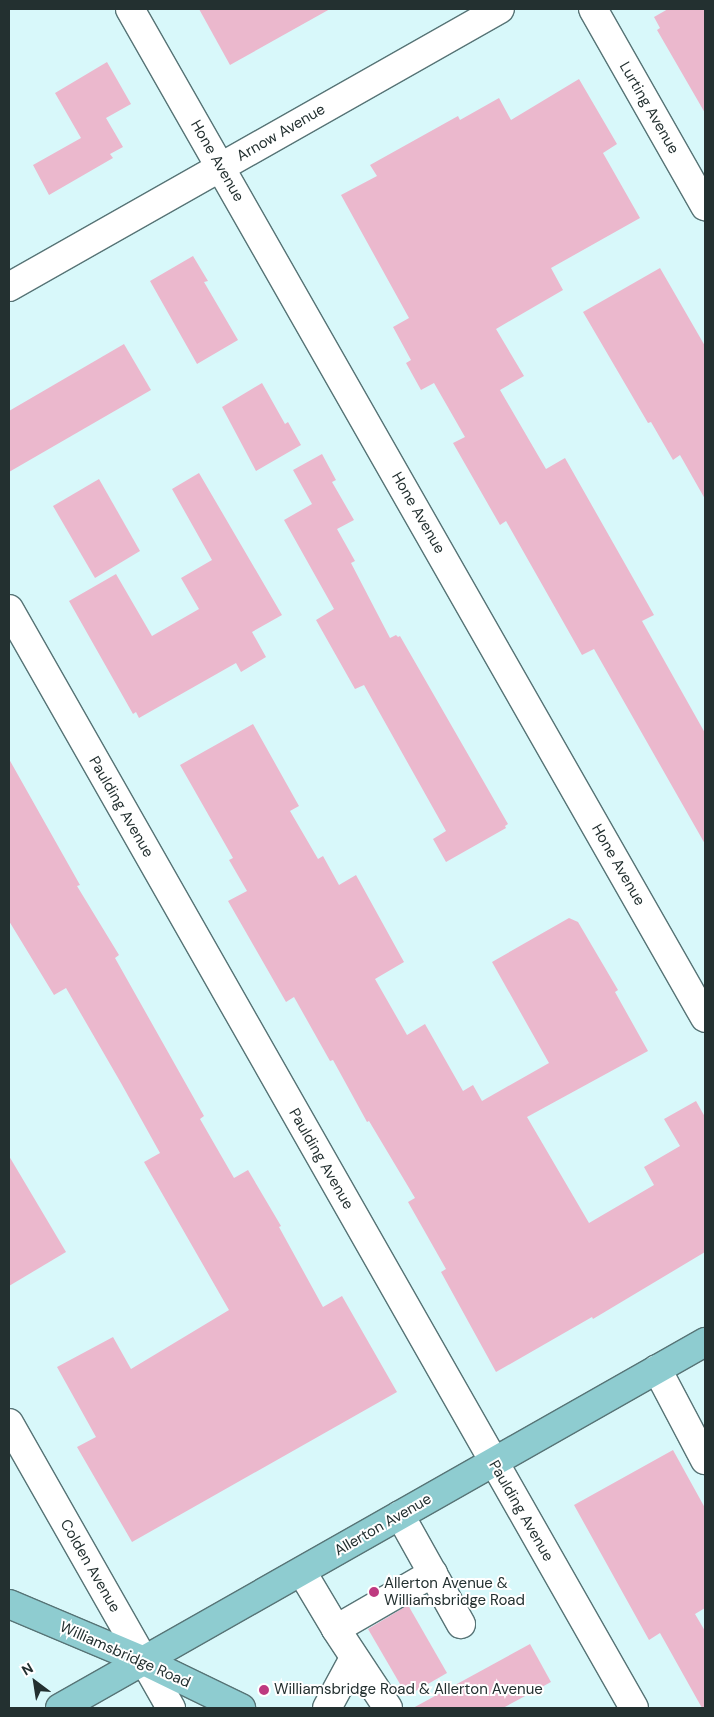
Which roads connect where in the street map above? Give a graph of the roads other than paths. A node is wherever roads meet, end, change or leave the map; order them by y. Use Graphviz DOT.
graph roads {
  1 [pos="130,9"];
  2 [pos="500,9"];
  3 [pos="593,9"];
  4 [pos="221,167"];
  5 [pos="705,206"];
  6 [pos="9,287"];
  7 [pos="9,610"];
  8 [pos="705,1018"];
  9 [pos="705,1342"];
  10 [pos="656,1369"];
  11 [pos="9,1423"];
  12 [pos="705,1460"];
  13 [pos="494,1462"];
  14 [pos="400,1515"];
  15 [pos="302,1572"];
  16 [pos="433,1574"];
  17 [pos="9,1604"];
  18 [pos="461,1624"];
  19 [pos="336,1629"];
  20 [pos="354,1658"];
  21 [pos="144,1661"];
  22 [pos="60,1708"];
  23 [pos="171,1708"];
  24 [pos="241,1708"];
  25 [pos="327,1708"];
  26 [pos="388,1708"];
  27 [pos="634,1708"];
  1 -- 4 [label="street, Hone Avenue"];
  2 -- 4 [label="street, Arnow Avenue"];
  3 -- 5 [label="street, Lurting Avenue"];
  4 -- 6 [label="street, Arnow Avenue"];
  4 -- 8 [label="street, Hone Avenue"];
  7 -- 13 [label="street, Paulding Avenue"];
  9 -- 10 [label="main road, Allerton Avenue"];
  10 -- 12 [label="street"];
  10 -- 13 [label="main road, Allerton Avenue"];
  11 -- 21 [label="street, Colden Avenue"];
  13 -- 14 [label="main road, Allerton Avenue"];
  13 -- 27 [label="street, Paulding Avenue"];
  14 -- 15 [label="main road, Allerton Avenue"];
  14 -- 16 [label="street"];
  15 -- 19 [label="street"];
  15 -- 21 [label="main road, Allerton Avenue"];
  16 -- 18 [label="street"];
  16 -- 19 [label="street"];
  17 -- 21 [label="main road, Williamsbridge Road"];
  19 -- 20 [label="street"];
  20 -- 25 [label="street"];
  20 -- 26 [label="street"];
  21 -- 22 [label="main road, Allerton Avenue"];
  21 -- 23 [label="street, Colden Avenue"];
  21 -- 24 [label="main road, Williamsbridge Road"];
}
